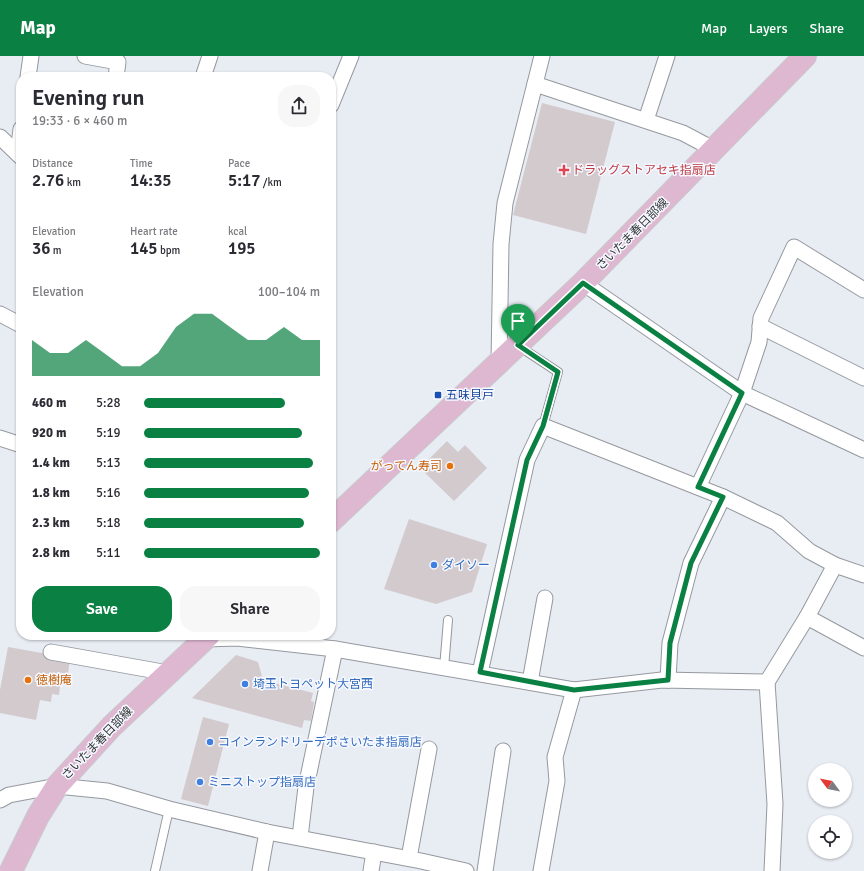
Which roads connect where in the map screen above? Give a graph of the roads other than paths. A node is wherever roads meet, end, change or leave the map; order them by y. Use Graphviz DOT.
graph roads {
  1 [pos="31,56"];
  2 [pos="85,56"];
  3 [pos="210,56"];
  4 [pos="351,56"];
  5 [pos="542,56"];
  6 [pos="667,56"];
  7 [pos="805,56"];
  8 [pos="29,72"];
  9 [pos="117,72"];
  10 [pos="205,72"];
  11 [pos="535,84"];
  12 [pos="336,93"];
  13 [pos="646,120"];
  14 [pos="0,137"];
  15 [pos="715,150"];
  16 [pos="16,152"];
  17 [pos="583,283"];
  18 [pos="864,290"];
  19 [pos="0,314"];
  20 [pos="16,322"];
  21 [pos="760,326"];
  22 [pos="518,345"];
  23 [pos="499,363"];
  24 [pos="864,378"];
  25 [pos="742,393"];
  26 [pos="543,426"];
  27 [pos="0,438"];
  28 [pos="16,443"];
  29 [pos="864,450"];
  30 [pos="698,487"];
  31 [pos="723,497"];
  32 [pos="336,516"];
  33 [pos="835,565"];
  34 [pos="864,575"];
  35 [pos="545,598"];
  36 [pos="807,616"];
  37 [pos="448,620"];
  38 [pos="204,640"];
  39 [pos="257,640"];
  40 [pos="335,648"];
  41 [pos="864,648"];
  42 [pos="51,652"];
  43 [pos="444,668"];
  44 [pos="480,672"];
  45 [pos="168,673"];
  46 [pos="668,680"];
  47 [pos="530,682"];
  48 [pos="767,682"];
  49 [pos="574,690"];
  50 [pos="429,750"];
  51 [pos="503,751"];
  52 [pos="57,786"];
  53 [pos="0,800"];
  54 [pos="169,809"];
  55 [pos="267,832"];
  56 [pos="300,837"];
  57 [pos="374,852"];
  58 [pos="409,858"];
  59 [pos="11,871"];
  60 [pos="155,871"];
  61 [pos="260,871"];
  62 [pos="371,871"];
  63 [pos="466,871"];
  64 [pos="485,871"];
  65 [pos="541,871"];
  66 [pos="772,871"];
  1 -- 8 [label="street"];
  2 -- 9 [label="street"];
  3 -- 10 [label="street"];
  4 -- 12 [label="street"];
  5 -- 11 [label="street"];
  6 -- 13 [label="street"];
  7 -- 15 [label="main road, さいたま春日部線"];
  11 -- 13 [label="street"];
  11 -- 23 [label="street"];
  13 -- 15 [label="street"];
  14 -- 16 [label="street"];
  15 -- 17 [label="main road, さいたま春日部線"];
  17 -- 22 [label="main road, さいたま春日部線"];
  17 -- 25 [label="street"];
  18 -- 21 [label="street"];
  19 -- 20 [label="street"];
  21 -- 24 [label="street"];
  21 -- 25 [label="street"];
  22 -- 23 [label="main road, さいたま春日部線"];
  22 -- 26 [label="lane"];
  23 -- 32 [label="main road, さいたま春日部線"];
  25 -- 29 [label="street"];
  25 -- 30 [label="street"];
  26 -- 30 [label="street"];
  26 -- 44 [label="street"];
  27 -- 28 [label="street"];
  30 -- 31 [label="street"];
  31 -- 33 [label="street"];
  31 -- 46 [label="street"];
  33 -- 34 [label="street"];
  33 -- 36 [label="street"];
  35 -- 47 [label="street"];
  36 -- 41 [label="street"];
  36 -- 48 [label="street"];
  37 -- 43 [label="lane"];
  38 -- 45 [label="main road, さいたま春日部線"];
  39 -- 40 [label="street"];
  40 -- 43 [label="street"];
  40 -- 56 [label="street"];
  42 -- 45 [label="street"];
  43 -- 44 [label="street"];
  44 -- 47 [label="street"];
  45 -- 52 [label="main road, さいたま春日部線"];
  46 -- 48 [label="street"];
  46 -- 49 [label="street"];
  47 -- 49 [label="street"];
  48 -- 66 [label="street"];
  49 -- 65 [label="street"];
  50 -- 58 [label="street"];
  51 -- 64 [label="street"];
  52 -- 53 [label="street"];
  52 -- 54 [label="street"];
  52 -- 59 [label="main road, さいたま春日部線"];
  54 -- 55 [label="street"];
  54 -- 60 [label="lane"];
  55 -- 56 [label="street"];
  55 -- 61 [label="street"];
  56 -- 57 [label="street"];
  57 -- 58 [label="street"];
  57 -- 62 [label="street"];
  58 -- 63 [label="street"];
}
